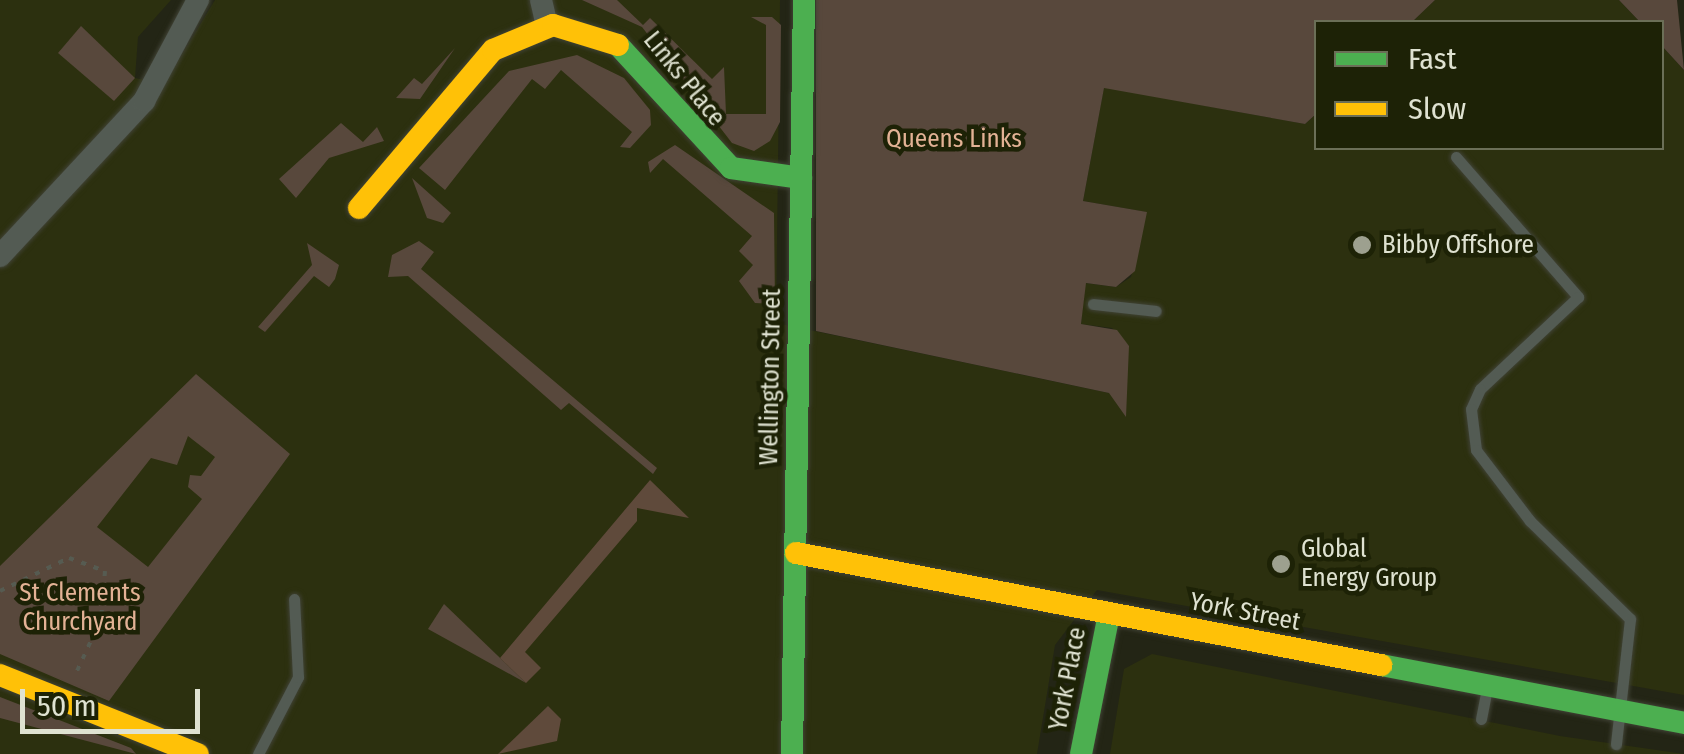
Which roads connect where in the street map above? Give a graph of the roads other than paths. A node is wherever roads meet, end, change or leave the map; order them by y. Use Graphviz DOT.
graph roads {
  1 [pos="198,0"];
  2 [pos="541,0"];
  3 [pos="804,0"];
  4 [pos="547,26"];
  5 [pos="1456,156"];
  6 [pos="801,178"];
  7 [pos="359,208"];
  8 [pos="0,256"];
  9 [pos="1093,304"];
  10 [pos="1156,311"];
  11 [pos="796,553"];
  12 [pos="294,599"];
  13 [pos="1109,614"];
  14 [pos="0,674"];
  15 [pos="1488,686"];
  16 [pos="1621,711"];
  17 [pos="1481,718"];
  18 [pos="1684,723"];
  19 [pos="1616,744"];
  20 [pos="198,754"];
  21 [pos="258,754"];
  22 [pos="792,754"];
  23 [pos="1081,754"];
  1 -- 8 [label="street"];
  2 -- 4 [label="street"];
  3 -- 6 [label="street, Wellington Street"];
  4 -- 6 [label="street, Links Place"];
  4 -- 7 [label="street"];
  5 -- 16 [label="lane"];
  6 -- 11 [label="street, Wellington Street"];
  9 -- 10 [label="lane"];
  11 -- 13 [label="street, York Street"];
  11 -- 22 [label="street, Wellington Street"];
  12 -- 21 [label="lane"];
  13 -- 15 [label="street, York Street"];
  13 -- 23 [label="street, York Place"];
  14 -- 20 [label="street"];
  15 -- 16 [label="street, York Street"];
  15 -- 17 [label="lane"];
  16 -- 18 [label="street, York Street"];
  16 -- 19 [label="lane"];
}
